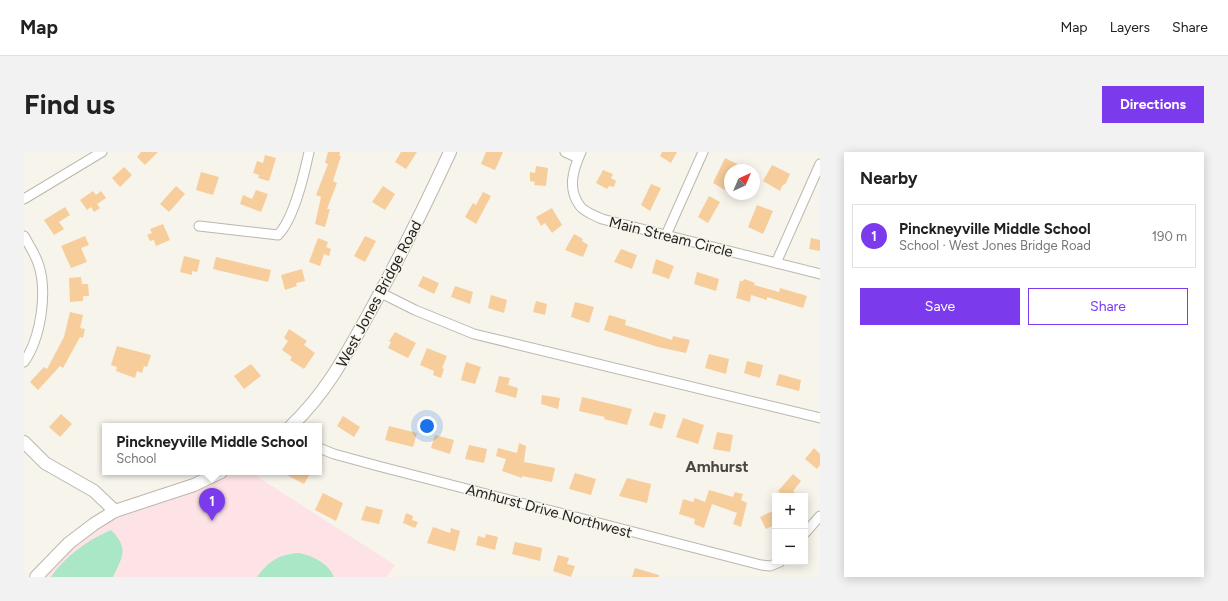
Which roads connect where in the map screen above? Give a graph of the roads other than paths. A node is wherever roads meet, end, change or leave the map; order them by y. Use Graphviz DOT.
graph roads {
  1 [pos="102,152"];
  2 [pos="308,152"];
  3 [pos="450,152"];
  4 [pos="565,152"];
  5 [pos="703,152"];
  6 [pos="579,155"];
  7 [pos="820,164"];
  8 [pos="24,199"];
  9 [pos="199,226"];
  10 [pos="666,235"];
  11 [pos="24,236"];
  12 [pos="776,263"];
  13 [pos="820,274"];
  14 [pos="381,292"];
  15 [pos="24,362"];
  16 [pos="820,418"];
  17 [pos="295,423"];
  18 [pos="24,442"];
  19 [pos="322,449"];
  20 [pos="215,475"];
  21 [pos="115,511"];
  22 [pos="820,516"];
  23 [pos="808,530"];
  24 [pos="772,565"];
  25 [pos="36,577"];
  1 -- 8 [label="street"];
  2 -- 9 [label="street"];
  3 -- 14 [label="street, West Jones Bridge Road"];
  4 -- 6 [label="street"];
  5 -- 10 [label="street"];
  6 -- 10 [label="street, Main Stream Circle"];
  7 -- 12 [label="street"];
  10 -- 12 [label="street, Main Stream Circle"];
  11 -- 15 [label="street"];
  12 -- 13 [label="street, Main Stream Circle"];
  14 -- 16 [label="street"];
  14 -- 17 [label="street, West Jones Bridge Road"];
  18 -- 21 [label="street"];
  19 -- 24 [label="street, Amhurst Drive Northwest"];
  20 -- 21 [label="street"];
  21 -- 25 [label="street"];
  22 -- 23 [label="street"];
}
